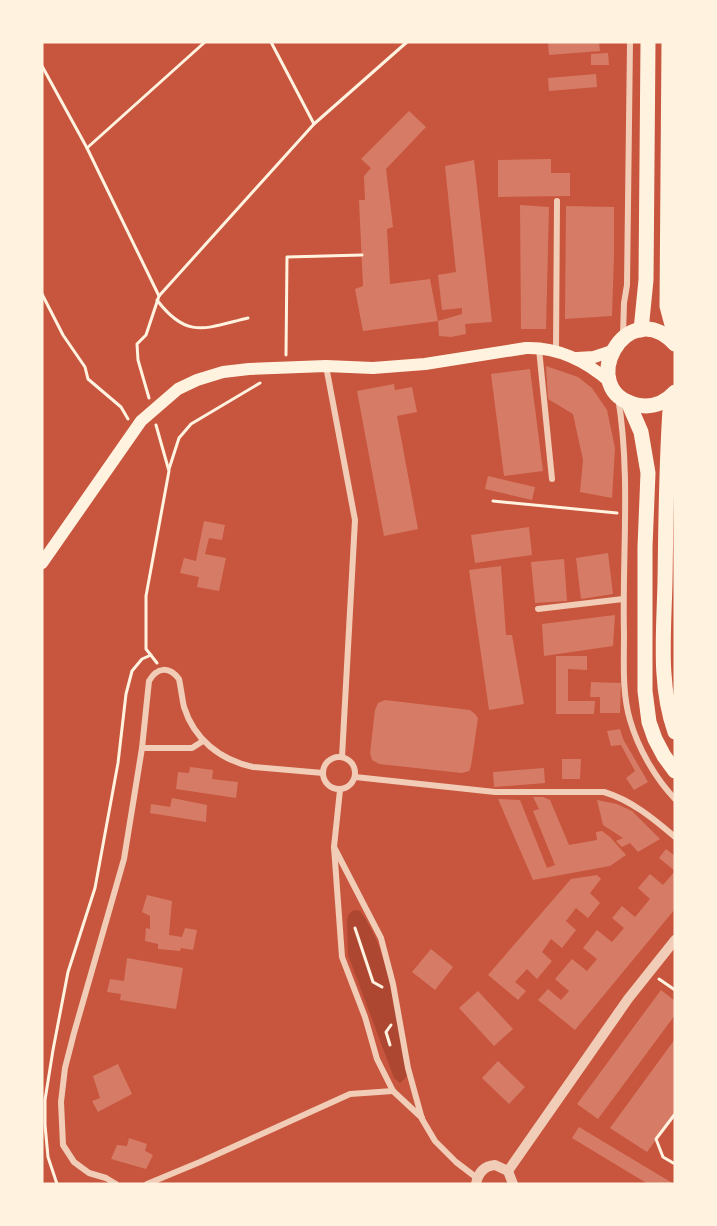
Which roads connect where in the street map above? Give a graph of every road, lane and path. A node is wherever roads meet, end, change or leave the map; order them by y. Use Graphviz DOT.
graph roads {
  1 [pos="205,42"];
  2 [pos="271,42"];
  3 [pos="407,42"];
  4 [pos="630,42"];
  5 [pos="648,42"];
  6 [pos="669,42"];
  7 [pos="42,66"];
  8 [pos="314,124"];
  9 [pos="87,148"];
  10 [pos="557,201"];
  11 [pos="362,255"];
  12 [pos="42,294"];
  13 [pos="159,296"];
  14 [pos="157,300"];
  15 [pos="248,318"];
  16 [pos="641,330"];
  17 [pos="675,336"];
  18 [pos="623,338"];
  19 [pos="675,344"];
  20 [pos="539,347"];
  21 [pos="556,351"];
  22 [pos="612,351"];
  23 [pos="577,358"];
  24 [pos="138,360"];
  25 [pos="286,360"];
  26 [pos="326,366"];
  27 [pos="263,381"];
  28 [pos="619,393"];
  29 [pos="673,394"];
  30 [pos="135,429"];
  31 [pos="165,457"];
  32 [pos="169,471"];
  33 [pos="552,479"];
  34 [pos="493,501"];
  35 [pos="625,514"];
  36 [pos="42,563"];
  37 [pos="623,599"];
  38 [pos="538,609"];
  39 [pos="151,655"];
  40 [pos="162,669"];
  41 [pos="675,732"];
  42 [pos="203,741"];
  43 [pos="142,748"];
  44 [pos="342,757"];
  45 [pos="675,771"];
  46 [pos="323,773"];
  47 [pos="355,777"];
  48 [pos="340,790"];
  49 [pos="675,799"];
  50 [pos="675,837"];
  51 [pos="334,847"];
  52 [pos="355,928"];
  53 [pos="675,940"];
  54 [pos="650,971"];
  55 [pos="675,990"];
  56 [pos="385,997"];
  57 [pos="389,1016"];
  58 [pos="390,1045"];
  59 [pos="393,1090"];
  60 [pos="675,1114"];
  61 [pos="422,1119"];
  62 [pos="675,1164"];
  63 [pos="508,1171"];
  64 [pos="476,1181"];
  65 [pos="57,1184"];
  66 [pos="116,1184"];
  67 [pos="147,1184"];
  68 [pos="513,1184"];
  1 -- 9 [label="path"];
  2 -- 8 [label="path"];
  3 -- 8 [label="path"];
  4 -- 18 [label="street"];
  5 -- 16 [label="highway"];
  6 -- 17 [label="highway"];
  7 -- 9 [label="path"];
  8 -- 13 [label="path"];
  9 -- 13 [label="path"];
  10 -- 21 [label="street"];
  11 -- 25 [label="path"];
  12 -- 30 [label="path"];
  13 -- 14 [label="path"];
  14 -- 15 [label="path"];
  14 -- 24 [label="path"];
  16 -- 18 [label="highway"];
  16 -- 19 [label="highway"];
  18 -- 22 [label="highway"];
  20 -- 21 [label="main road"];
  20 -- 26 [label="main road"];
  20 -- 33 [label="street"];
  21 -- 23 [label="main road"];
  22 -- 23 [label="main road"];
  22 -- 28 [label="highway"];
  23 -- 28 [label="main road"];
  26 -- 30 [label="main road"];
  26 -- 44 [label="street"];
  27 -- 32 [label="path"];
  28 -- 29 [label="highway"];
  28 -- 35 [label="street"];
  28 -- 45 [label="highway"];
  29 -- 41 [label="highway"];
  30 -- 36 [label="main road"];
  31 -- 32 [label="path"];
  32 -- 39 [label="path"];
  34 -- 35 [label="path"];
  35 -- 37 [label="street"];
  37 -- 38 [label="street"];
  37 -- 49 [label="street"];
  39 -- 40 [label="path"];
  39 -- 65 [label="path"];
  40 -- 42 [label="street"];
  40 -- 43 [label="street"];
  42 -- 43 [label="street"];
  42 -- 46 [label="street"];
  43 -- 66 [label="street"];
  44 -- 46 [label="street"];
  44 -- 47 [label="street"];
  46 -- 48 [label="street"];
  47 -- 48 [label="street"];
  47 -- 50 [label="street"];
  48 -- 51 [label="street"];
  51 -- 59 [label="street"];
  51 -- 61 [label="street"];
  52 -- 56 [label="path"];
  53 -- 54 [label="street"];
  54 -- 55 [label="path"];
  54 -- 63 [label="street"];
  57 -- 58 [label="path"];
  59 -- 61 [label="street"];
  59 -- 67 [label="street"];
  60 -- 62 [label="path"];
  61 -- 64 [label="street"];
  63 -- 64 [label="street"];
  63 -- 68 [label="street"];
}
